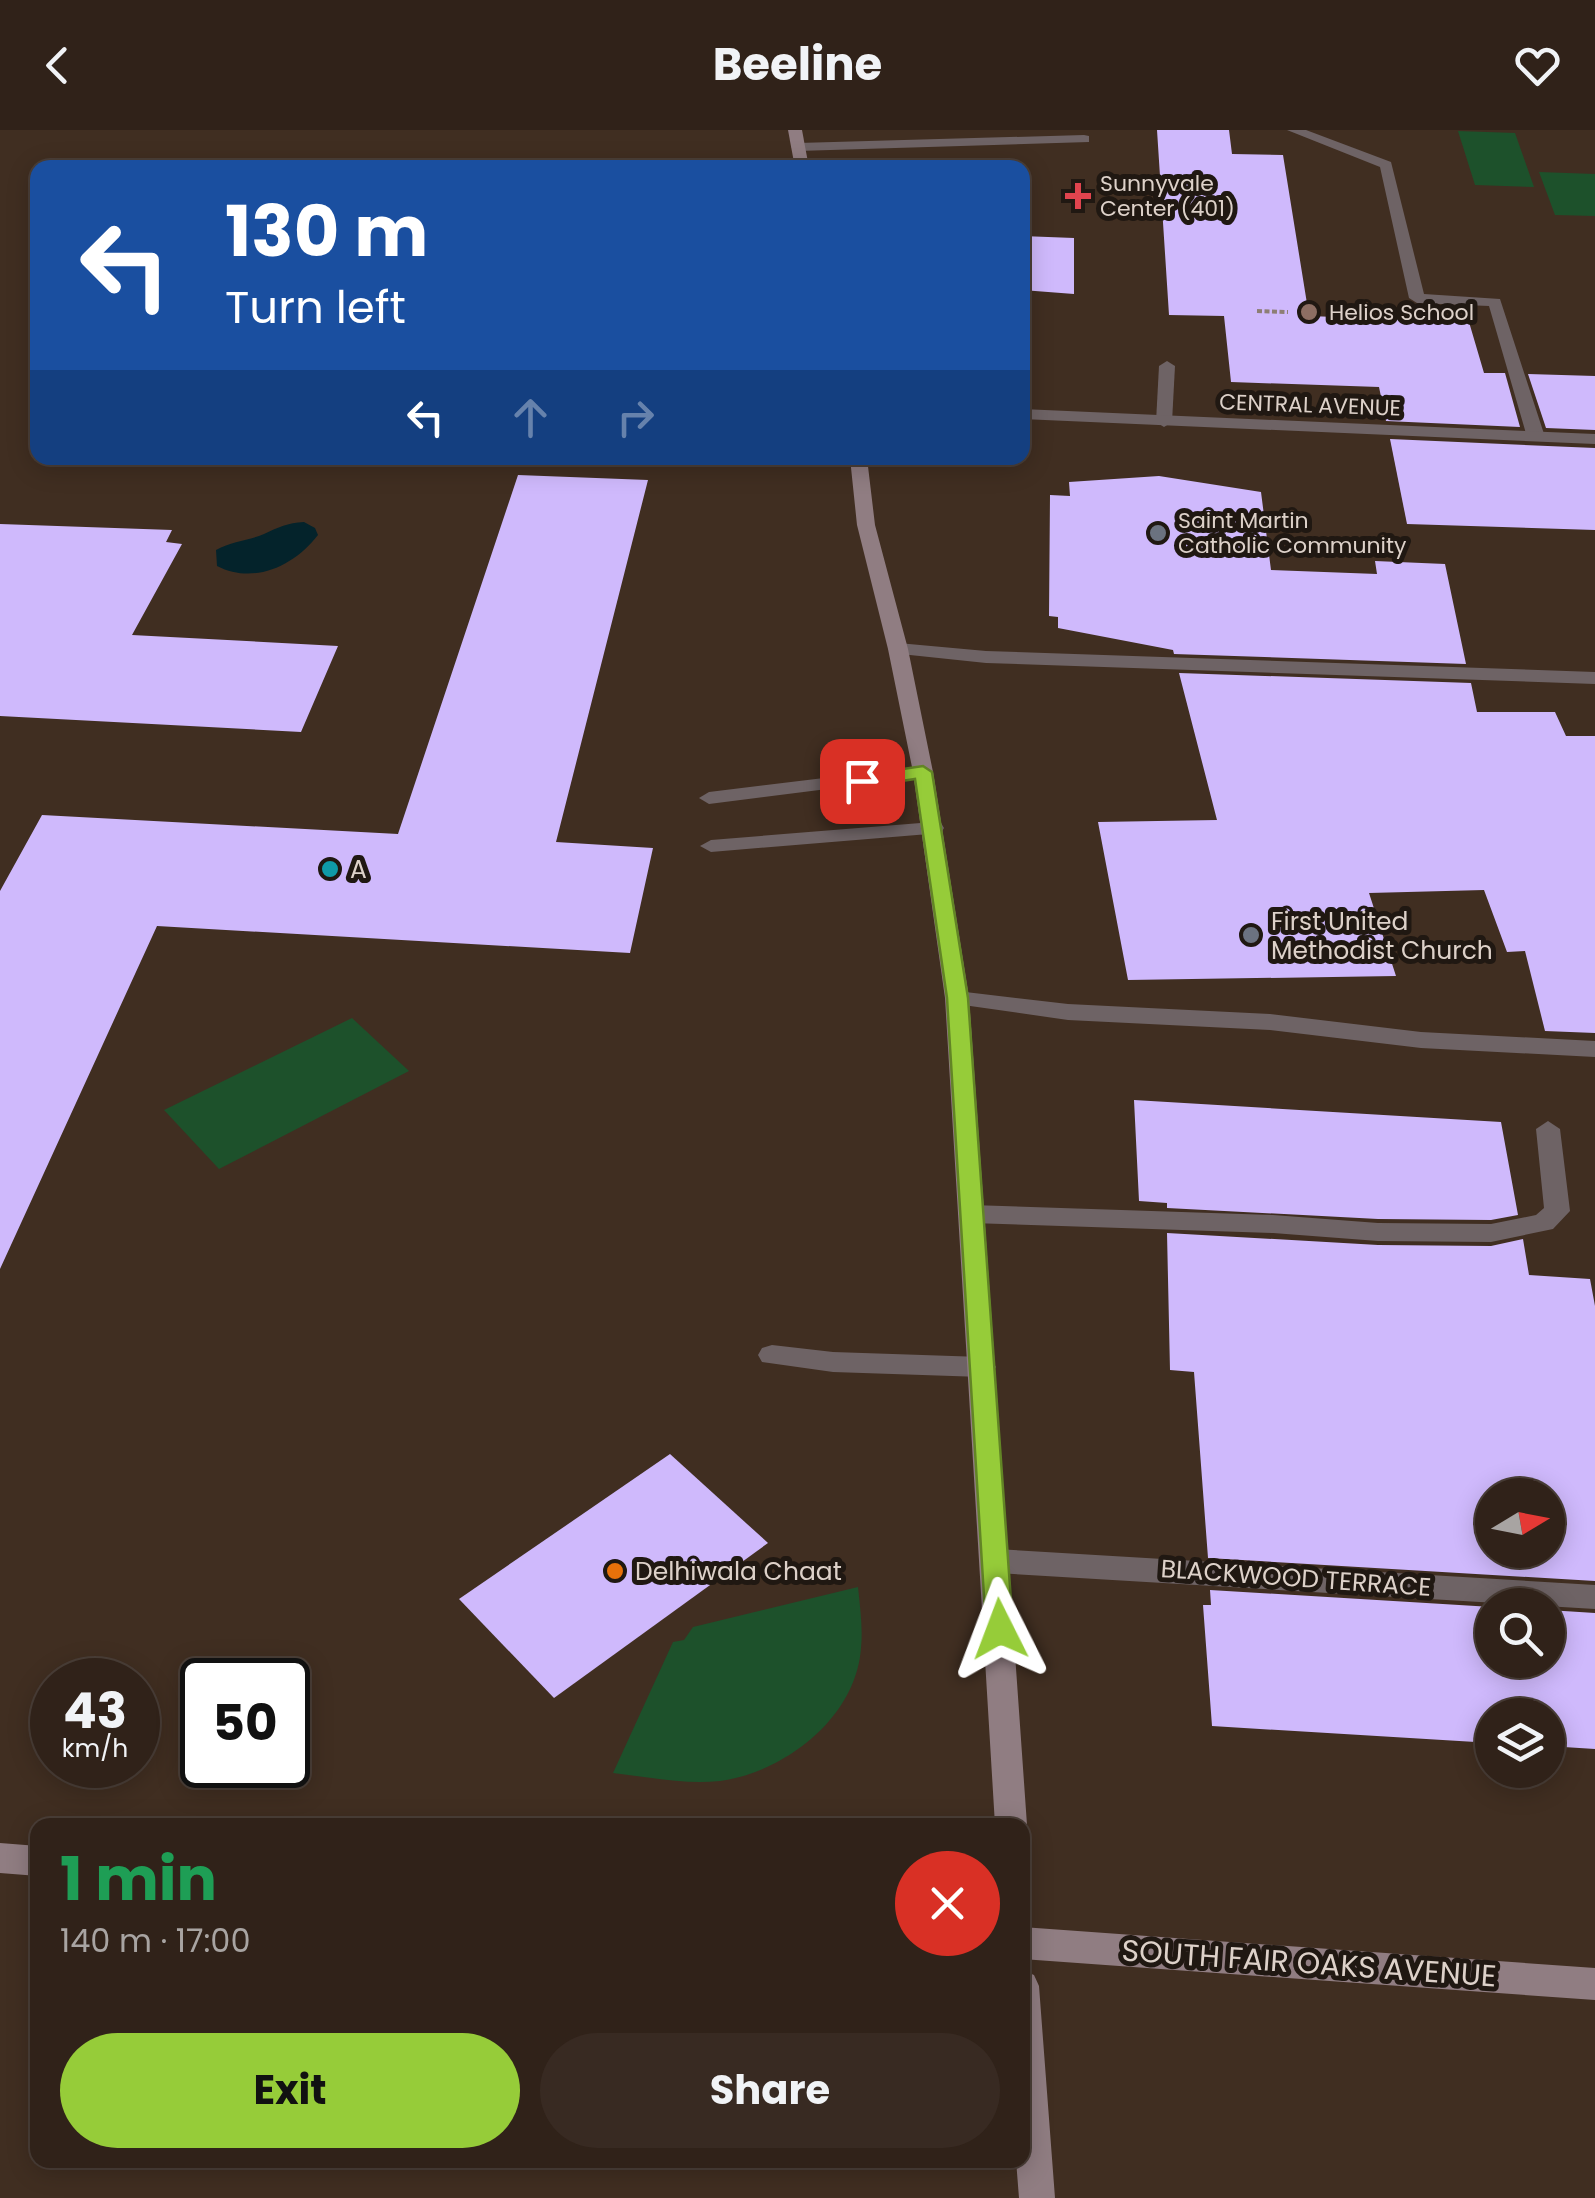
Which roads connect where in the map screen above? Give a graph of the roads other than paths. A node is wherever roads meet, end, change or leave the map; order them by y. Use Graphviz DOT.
graph roads {
  1 [pos="795,130"];
  2 [pos="1294,130"];
  3 [pos="1084,139"];
  4 [pos="798,148"];
  5 [pos="800,160"];
  6 [pos="1167,366"];
  7 [pos="1030,414"];
  8 [pos="1164,422"];
  9 [pos="1536,436"];
  10 [pos="1595,439"];
  11 [pos="859,465"];
  12 [pos="898,649"];
  13 [pos="1595,678"];
  14 [pos="923,772"];
  15 [pos="709,798"];
  16 [pos="933,828"];
  17 [pos="711,846"];
  18 [pos="957,998"];
  19 [pos="1595,1049"];
  20 [pos="1548,1129"];
  21 [pos="971,1214"];
  22 [pos="772,1355"];
  23 [pos="982,1367"];
  24 [pos="996,1561"];
  25 [pos="1595,1597"];
  26 [pos="1011,1818"];
  27 [pos="0,1858"];
  28 [pos="30,1860"];
  29 [pos="1030,1944"];
  30 [pos="1595,1984"];
  31 [pos="1030,2099"];
  32 [pos="1037,2198"];
  1 -- 4 [label="main road"];
  2 -- 9 [label="street"];
  3 -- 4 [label="street"];
  4 -- 5 [label="main road"];
  6 -- 8 [label="street"];
  7 -- 8 [label="street, CENTRAL AVENUE"];
  8 -- 9 [label="street, CENTRAL AVENUE"];
  9 -- 10 [label="street, CENTRAL AVENUE"];
  11 -- 12 [label="main road"];
  12 -- 13 [label="street"];
  12 -- 14 [label="main road"];
  14 -- 15 [label="street"];
  14 -- 16 [label="main road"];
  16 -- 17 [label="street"];
  16 -- 18 [label="main road"];
  18 -- 19 [label="street"];
  18 -- 21 [label="main road"];
  20 -- 21 [label="street"];
  21 -- 23 [label="main road"];
  22 -- 23 [label="street"];
  23 -- 24 [label="main road"];
  24 -- 25 [label="street, BLACKWOOD TERRACE"];
  24 -- 26 [label="main road"];
  27 -- 28 [label="main road"];
  29 -- 30 [label="main road, SOUTH FAIR OAKS AVENUE"];
  31 -- 32 [label="main road"];
}
